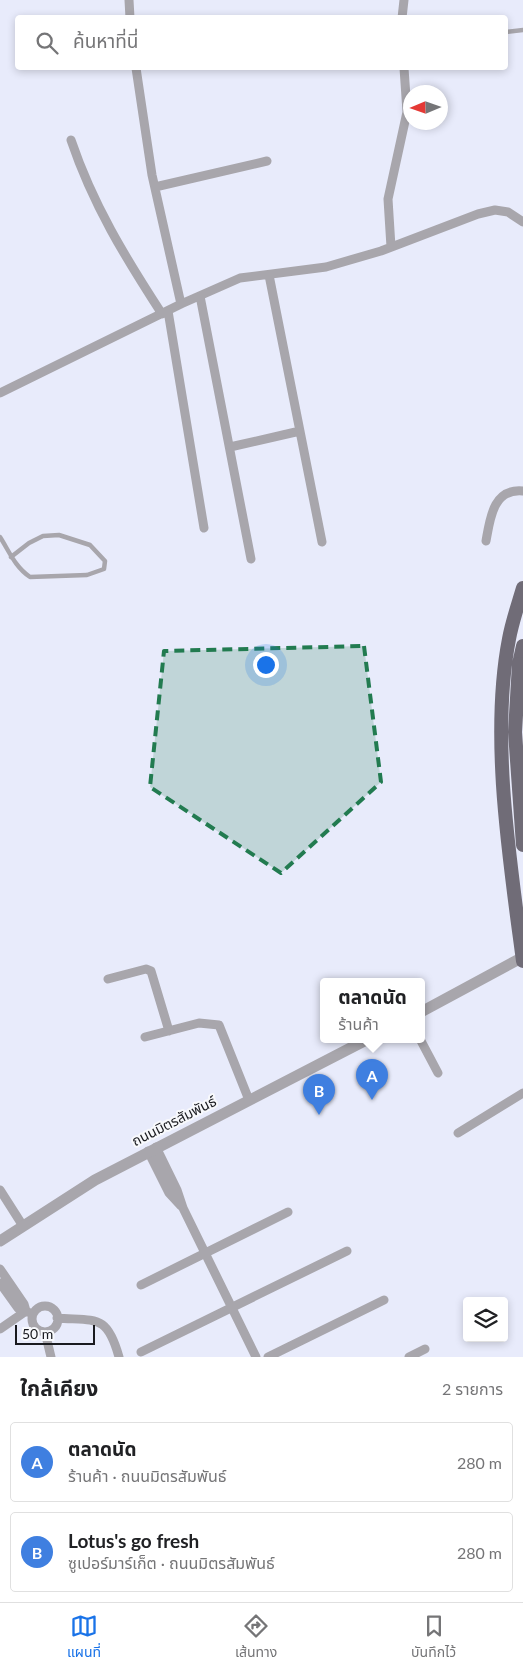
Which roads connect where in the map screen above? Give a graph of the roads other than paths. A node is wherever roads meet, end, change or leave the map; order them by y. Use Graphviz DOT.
graph roads {
  1 [pos="129,0"];
  2 [pos="404,0"];
  3 [pos="130,15"];
  4 [pos="402,15"];
  5 [pos="523,30"];
  6 [pos="508,32"];
  7 [pos="136,70"];
  8 [pos="404,70"];
  9 [pos="71,140"];
  10 [pos="267,161"];
  11 [pos="155,187"];
  12 [pos="523,221"];
  13 [pos="391,247"];
  14 [pos="269,275"];
  15 [pos="200,296"];
  16 [pos="181,304"];
  17 [pos="165,312"];
  18 [pos="0,393"];
  19 [pos="300,431"];
  20 [pos="230,447"];
  21 [pos="523,491"];
  22 [pos="204,528"];
  23 [pos="0,537"];
  24 [pos="486,541"];
  25 [pos="322,542"];
  26 [pos="11,557"];
  27 [pos="251,559"];
  28 [pos="523,588"];
  29 [pos="523,646"];
  30 [pos="503,774"];
  31 [pos="523,795"];
  32 [pos="523,845"];
  33 [pos="513,889"];
  34 [pos="523,911"];
  35 [pos="523,958"];
  36 [pos="108,979"];
  37 [pos="425,1010"];
  38 [pos="169,1031"];
  39 [pos="145,1037"];
  40 [pos="360,1043"];
  41 [pos="422,1043"];
  42 [pos="438,1074"];
  43 [pos="523,1092"];
  44 [pos="249,1100"];
  45 [pos="458,1133"];
  46 [pos="152,1149"];
  47 [pos="0,1190"];
  48 [pos="288,1212"];
  49 [pos="23,1226"];
  50 [pos="0,1241"];
  51 [pos="347,1251"];
  52 [pos="205,1253"];
  53 [pos="0,1270"];
  54 [pos="0,1283"];
  55 [pos="141,1285"];
  56 [pos="384,1300"];
  57 [pos="232,1309"];
  58 [pos="29,1313"];
  59 [pos="57,1318"];
  60 [pos="0,1329"];
  61 [pos="45,1332"];
  62 [pos="425,1349"];
  63 [pos="141,1352"];
  64 [pos="51,1357"];
  65 [pos="119,1357"];
  66 [pos="256,1357"];
  67 [pos="268,1357"];
  68 [pos="409,1357"];
  1 -- 3 [label="street"];
  2 -- 4 [label="street"];
  5 -- 6 [label="lane"];
  7 -- 11 [label="street"];
  8 -- 13 [label="street"];
  9 -- 17 [label="street"];
  10 -- 11 [label="street"];
  11 -- 16 [label="street"];
  12 -- 13 [label="street"];
  13 -- 14 [label="street"];
  14 -- 15 [label="street"];
  14 -- 19 [label="street"];
  15 -- 16 [label="street"];
  15 -- 20 [label="street"];
  16 -- 17 [label="street"];
  17 -- 18 [label="street"];
  17 -- 22 [label="street"];
  19 -- 20 [label="street"];
  19 -- 25 [label="street"];
  20 -- 27 [label="street"];
  21 -- 24 [label="street"];
  23 -- 26 [label="lane"];
  26 -- 26 [label="lane"];
  28 -- 30 [label="main road"];
  29 -- 32 [label="main road, bridge"];
  30 -- 31 [label="main road"];
  30 -- 33 [label="main road"];
  33 -- 34 [label="main road"];
  33 -- 35 [label="main road"];
  35 -- 37 [label="street"];
  36 -- 38 [label="street"];
  38 -- 39 [label="street"];
  38 -- 44 [label="street"];
  40 -- 44 [label="street, ถนนมิตรสัมพันธ์"];
  41 -- 42 [label="street"];
  43 -- 45 [label="street"];
  44 -- 46 [label="street, ถนนมิตรสัมพันธ์"];
  46 -- 49 [label="street, ถนนมิตรสัมพันธ์"];
  46 -- 52 [label="street"];
  47 -- 49 [label="street"];
  48 -- 52 [label="street"];
  49 -- 50 [label="street, ถนนมิตรสัมพันธ์"];
  51 -- 57 [label="street"];
  52 -- 55 [label="street"];
  52 -- 57 [label="street"];
  53 -- 58 [label="street"];
  54 -- 58 [label="street"];
  56 -- 67 [label="street"];
  57 -- 63 [label="street"];
  57 -- 66 [label="street"];
  58 -- 59 [label="street"];
  58 -- 60 [label="street"];
  58 -- 61 [label="street"];
  59 -- 61 [label="street"];
  59 -- 65 [label="street"];
  61 -- 64 [label="street"];
  62 -- 68 [label="street"];
}
